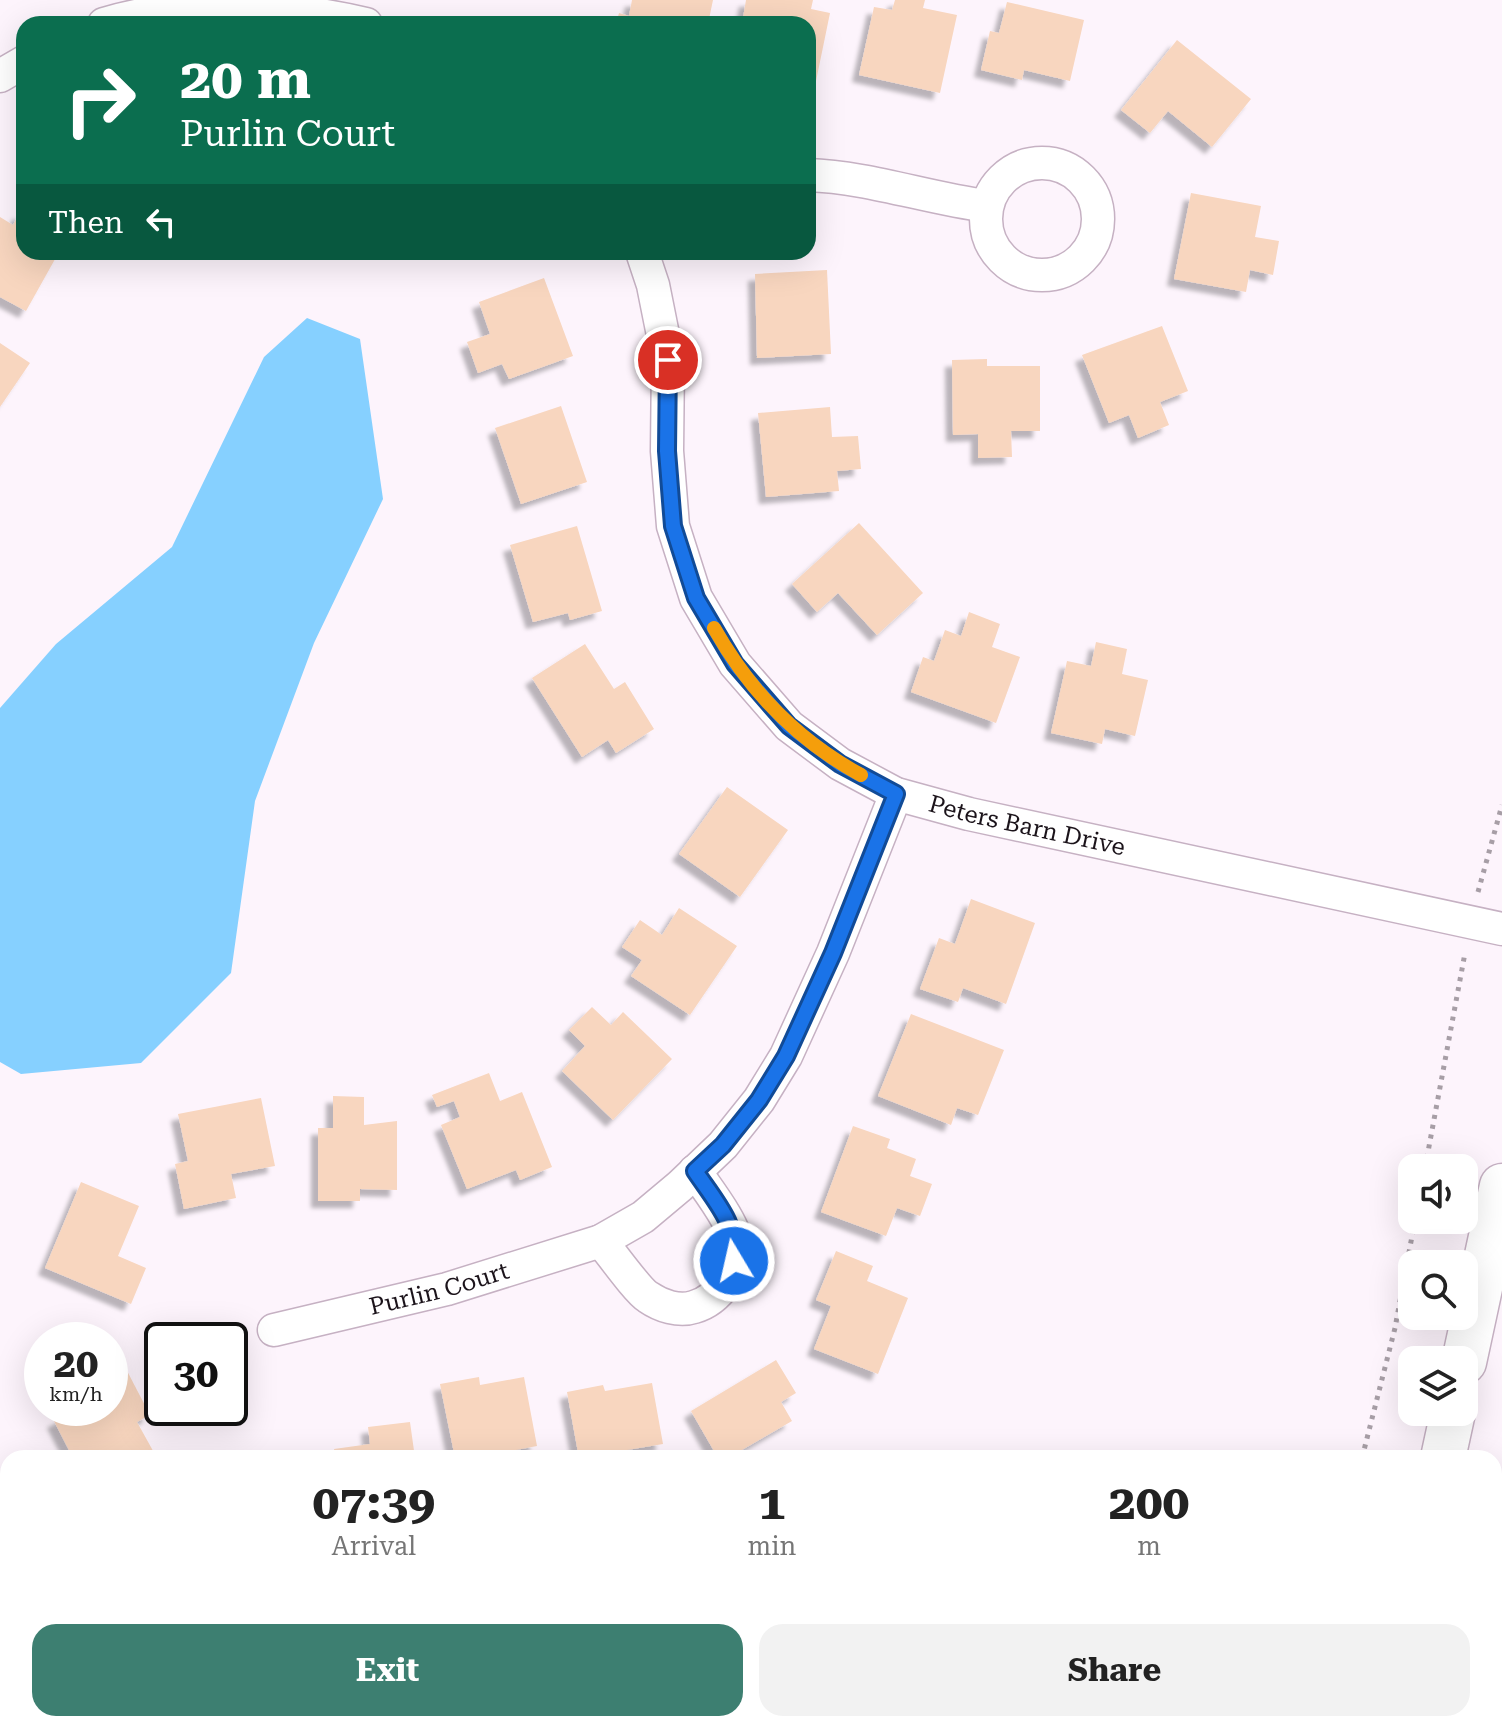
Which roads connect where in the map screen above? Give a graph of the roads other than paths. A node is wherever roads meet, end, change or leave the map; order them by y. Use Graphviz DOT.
graph roads {
  1 [pos="121,16"];
  2 [pos="319,16"];
  3 [pos="816,176"];
  4 [pos="987,206"];
  5 [pos="645,260"];
  6 [pos="896,794"];
  7 [pos="1487,926"];
  8 [pos="695,1171"];
  9 [pos="1502,1186"];
  10 [pos="601,1241"];
  11 [pos="274,1330"];
  12 [pos="1467,1346"];
  13 [pos="1450,1426"];
  14 [pos="1445,1450"];
  1 -- 2 [label="street"];
  3 -- 4 [label="street"];
  5 -- 6 [label="street, Peters Barn Drive"];
  6 -- 7 [label="street, Peters Barn Drive"];
  6 -- 8 [label="street, Purlin Court"];
  8 -- 10 [label="street, Purlin Court"];
  8 -- 10 [label="street"];
  9 -- 12 [label="street"];
  10 -- 11 [label="street, Purlin Court"];
  13 -- 14 [label="street"];
}
